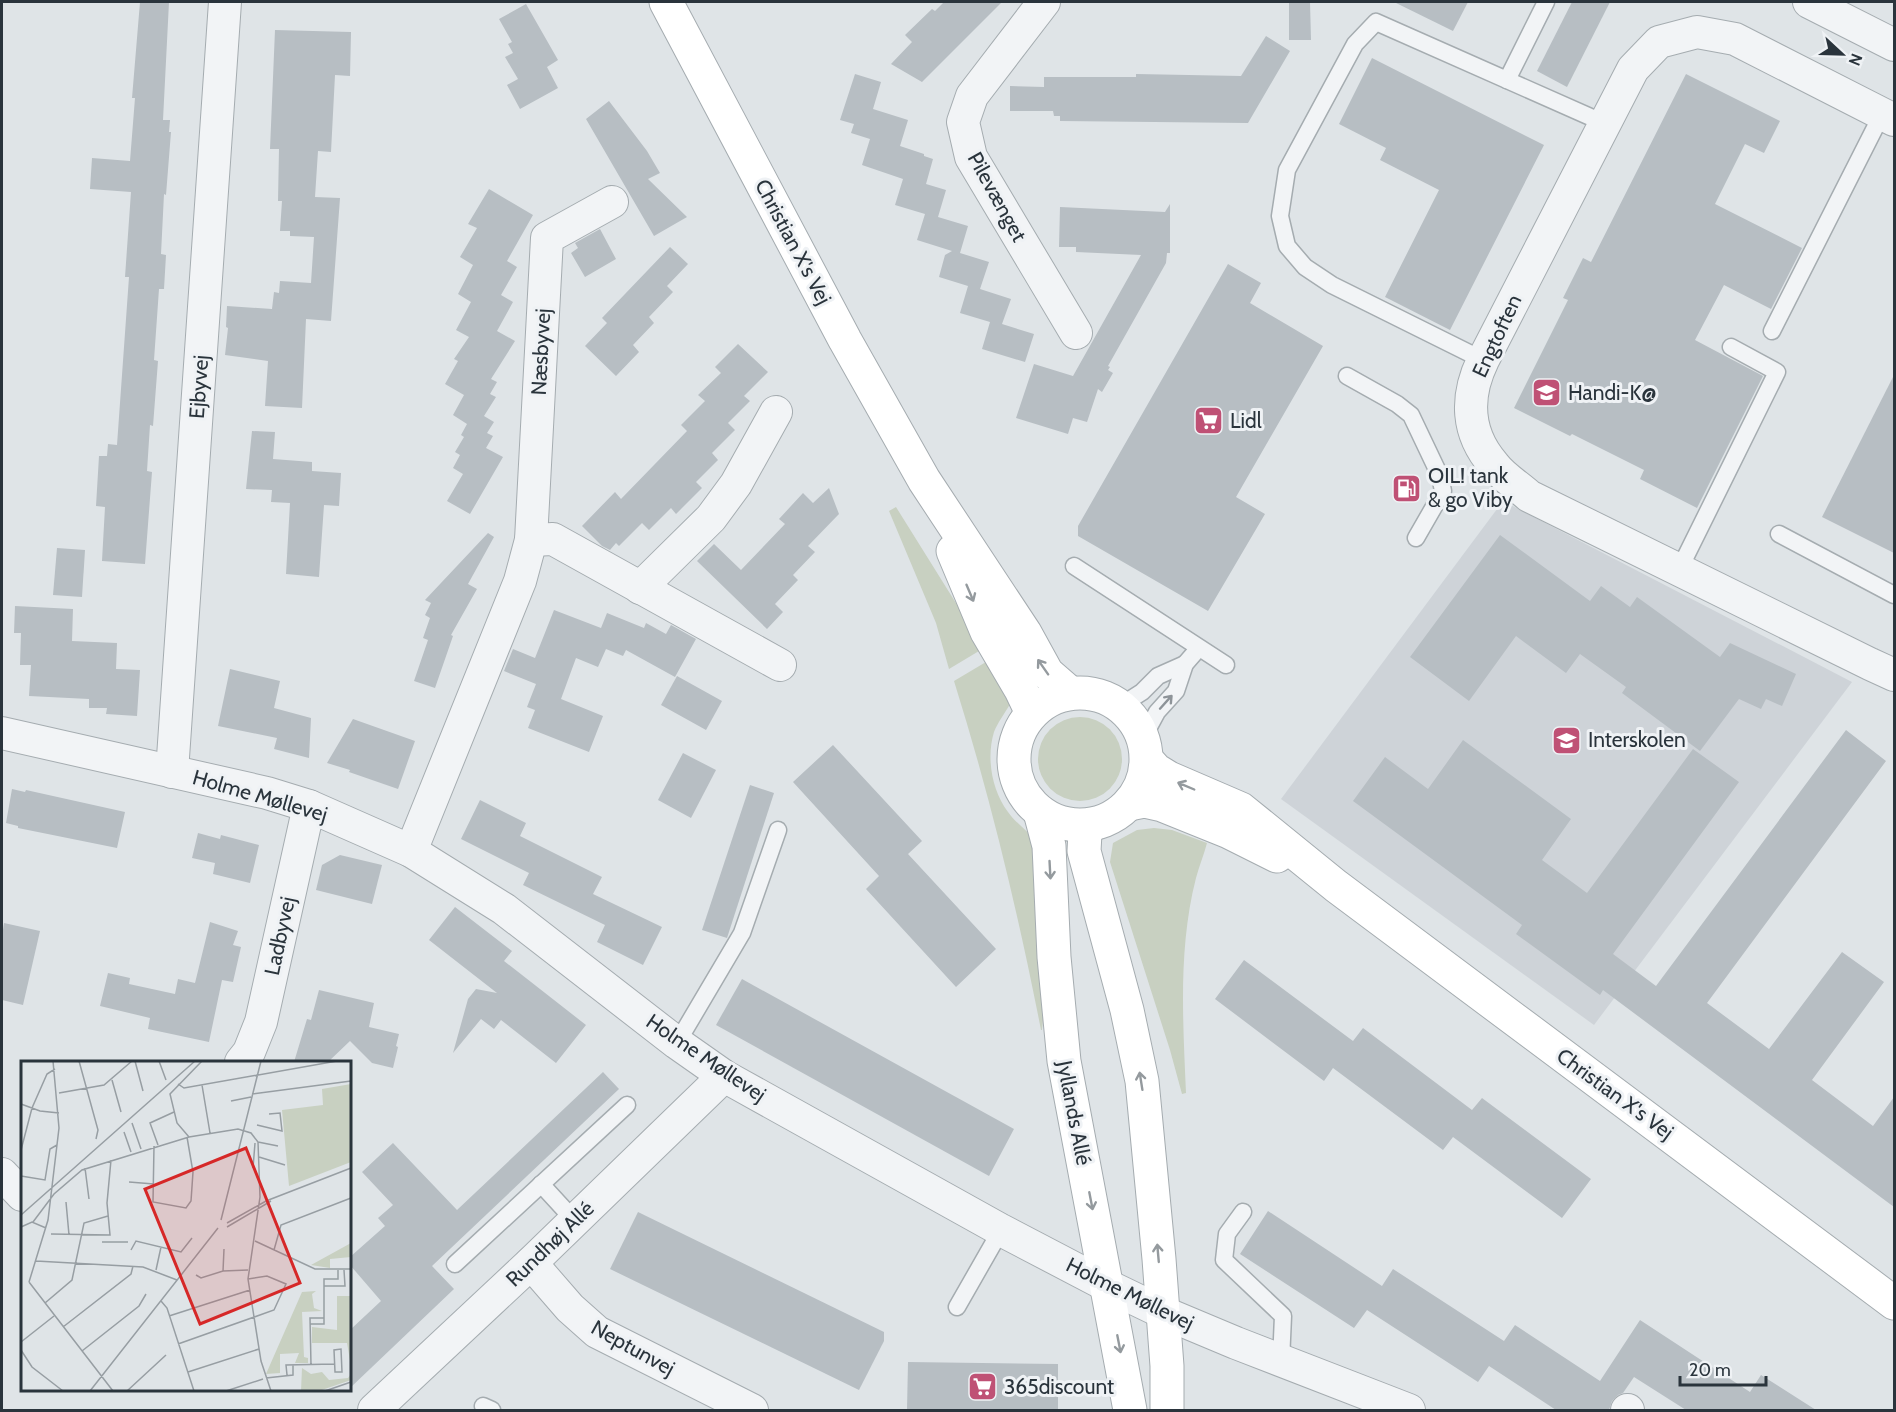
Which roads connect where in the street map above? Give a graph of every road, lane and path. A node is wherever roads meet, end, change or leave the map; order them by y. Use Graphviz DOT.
graph roads {
  1 [pos="225,2"];
  2 [pos="666,2"];
  3 [pos="1044,2"];
  4 [pos="1546,2"];
  5 [pos="1809,2"];
  6 [pos="1894,45"];
  7 [pos="1507,80"];
  8 [pos="1888,117"];
  9 [pos="1605,123"];
  10 [pos="612,202"];
  11 [pos="1772,331"];
  12 [pos="1076,333"];
  13 [pos="1731,347"];
  14 [pos="1483,360"];
  15 [pos="1347,376"];
  16 [pos="776,412"];
  17 [pos="924,480"];
  18 [pos="1779,534"];
  19 [pos="1416,538"];
  20 [pos="531,540"];
  21 [pos="1074,566"];
  22 [pos="1679,570"];
  23 [pos="640,588"];
  24 [pos="1894,595"];
  25 [pos="1198,648"];
  26 [pos="1185,664"];
  27 [pos="780,665"];
  28 [pos="1226,665"];
  29 [pos="1893,670"];
  30 [pos="1070,693"];
  31 [pos="1120,706"];
  32 [pos="1032,713"];
  33 [pos="2,734"];
  34 [pos="1145,749"];
  35 [pos="172,772"];
  36 [pos="1129,804"];
  37 [pos="309,806"];
  38 [pos="1040,812"];
  39 [pos="1091,825"];
  40 [pos="778,830"];
  41 [pos="411,851"];
  42 [pos="1336,886"];
  43 [pos="676,1043"];
  44 [pos="242,1061"];
  45 [pos="724,1076"];
  46 [pos="627,1105"];
  47 [pos="2,1174"];
  48 [pos="541,1184"];
  49 [pos="21,1195"];
  50 [pos="1243,1212"];
  51 [pos="575,1221"];
  52 [pos="1001,1230"];
  53 [pos="531,1263"];
  54 [pos="455,1264"];
  55 [pos="1108,1286"];
  56 [pos="1894,1303"];
  57 [pos="957,1307"];
  58 [pos="1162,1312"];
  59 [pos="1281,1360"];
  60 [pos="374,1410"];
  61 [pos="752,1410"];
  62 [pos="1130,1410"];
  63 [pos="1167,1410"];
  64 [pos="1409,1410"];
  1 -- 35 [label="street, Ejbyvej"];
  2 -- 17 [label="street, Christian X's Vej"];
  3 -- 12 [label="street, Pilevænget"];
  4 -- 7 [label="lane"];
  5 -- 6 [label="street"];
  7 -- 9 [label="lane"];
  7 -- 14 [label="lane"];
  8 -- 9 [label="street, Engtoften"];
  8 -- 11 [label="lane"];
  9 -- 14 [label="street, Engtoften"];
  10 -- 20 [label="street, Næsbyvej"];
  13 -- 22 [label="lane"];
  14 -- 22 [label="street, Engtoften"];
  15 -- 19 [label="lane"];
  16 -- 23 [label="street"];
  30 -- 17 [label="street, Christian X's Vej, one-way"];
  17 -- 32 [label="street, Christian X's Vej, one-way"];
  18 -- 24 [label="lane"];
  20 -- 23 [label="street"];
  20 -- 41 [label="street, Næsbyvej"];
  21 -- 25 [label="lane"];
  22 -- 29 [label="street, Engtoften"];
  23 -- 27 [label="street"];
  25 -- 26 [label="lane"];
  25 -- 28 [label="lane"];
  26 -- 31 [label="lane"];
  34 -- 26 [label="lane, one-way"];
  30 -- 31 [label="street"];
  30 -- 32 [label="street"];
  31 -- 34 [label="street"];
  32 -- 38 [label="street"];
  33 -- 35 [label="street, Holme Møllevej"];
  34 -- 36 [label="street"];
  42 -- 34 [label="street, Christian X's Vej, one-way"];
  35 -- 37 [label="street, Holme Møllevej"];
  36 -- 39 [label="street"];
  36 -- 42 [label="street, Christian X's Vej"];
  37 -- 41 [label="street, Holme Møllevej"];
  37 -- 44 [label="street, Ladbyvej"];
  38 -- 39 [label="street"];
  38 -- 55 [label="street, Jyllands Allé, one-way"];
  58 -- 39 [label="street, one-way"];
  40 -- 43 [label="lane"];
  41 -- 43 [label="street, Holme Møllevej"];
  42 -- 56 [label="street, Christian X's Vej"];
  43 -- 45 [label="street, Holme Møllevej"];
  45 -- 51 [label="street, Rundhøj Allé"];
  45 -- 52 [label="street, Holme Møllevej"];
  46 -- 48 [label="lane"];
  47 -- 49 [label="street"];
  48 -- 51 [label="lane"];
  48 -- 54 [label="lane"];
  50 -- 59 [label="lane"];
  51 -- 53 [label="street, Rundhøj Allé"];
  52 -- 55 [label="street, Holme Møllevej"];
  52 -- 57 [label="lane"];
  53 -- 60 [label="street, Rundhøj Allé"];
  53 -- 61 [label="street, Neptunvej"];
  55 -- 58 [label="street, Holme Møllevej"];
  55 -- 62 [label="street, Jyllands Allé, one-way"];
  58 -- 59 [label="street, Holme Møllevej"];
  58 -- 63 [label="street"];
  59 -- 64 [label="street, Holme Møllevej"];
}
